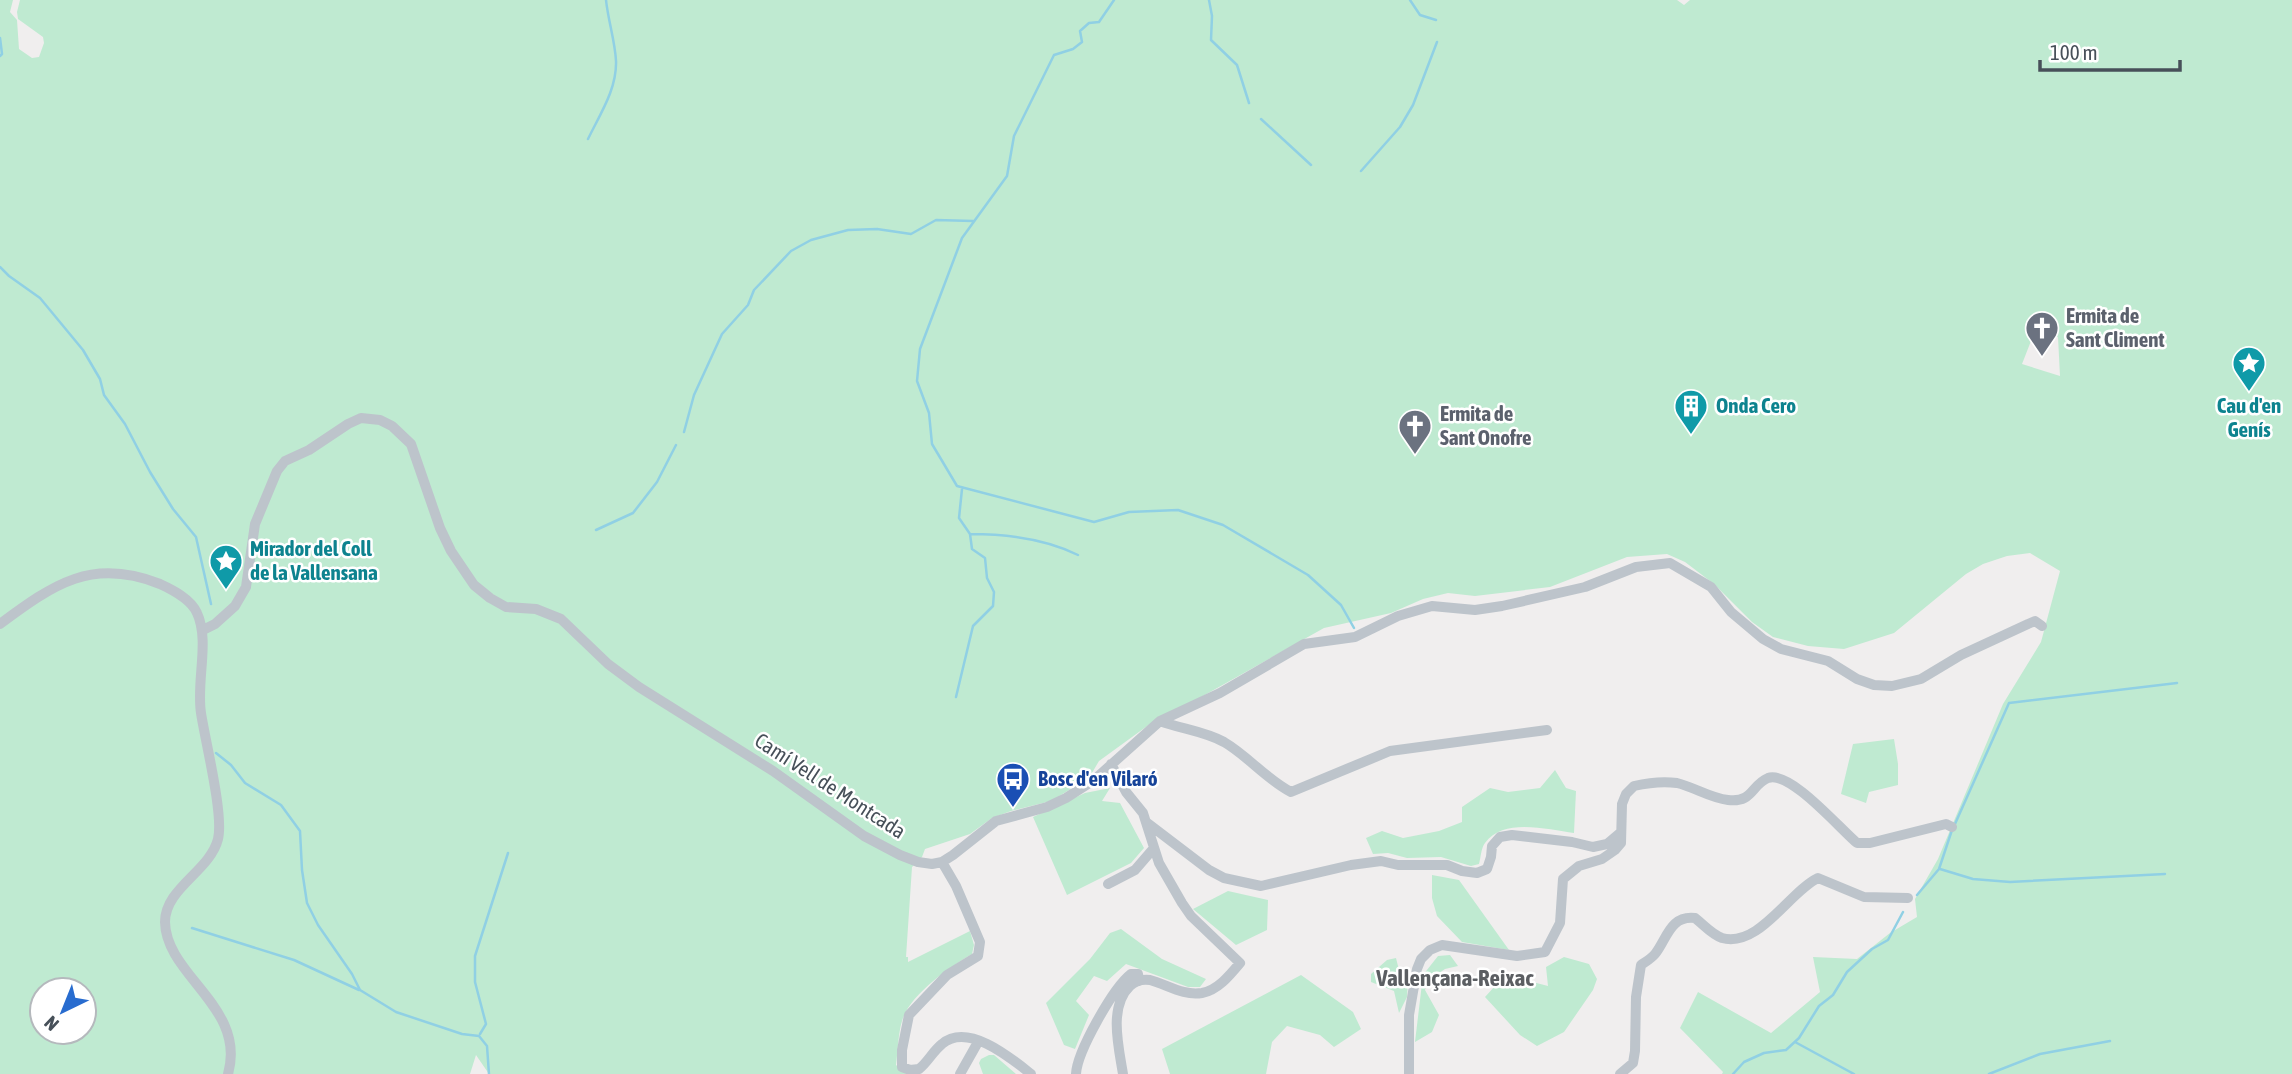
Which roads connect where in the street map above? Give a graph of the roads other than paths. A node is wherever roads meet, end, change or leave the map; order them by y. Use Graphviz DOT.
graph roads {
  1 [pos="0,624"];
  2 [pos="2042,626"];
  3 [pos="203,630"];
  4 [pos="1160,721"];
  5 [pos="1547,730"];
  6 [pos="1111,764"];
  7 [pos="1146,822"];
  8 [pos="1952,827"];
  9 [pos="1619,833"];
  10 [pos="1154,848"];
  11 [pos="942,862"];
  12 [pos="1108,884"];
  13 [pos="1908,898"];
  14 [pos="1139,981"];
  15 [pos="978,1042"];
  16 [pos="228,1074"];
  17 [pos="960,1074"];
  18 [pos="1031,1074"];
  19 [pos="1076,1074"];
  20 [pos="1124,1074"];
  21 [pos="1409,1074"];
  22 [pos="1620,1074"];
  1 -- 3 [label="street"];
  2 -- 4 [label="street"];
  3 -- 11 [label="street, Camí Vell de Montcada"];
  3 -- 16 [label="street"];
  4 -- 5 [label="street"];
  4 -- 6 [label="street"];
  6 -- 7 [label="street"];
  6 -- 11 [label="street"];
  7 -- 9 [label="street"];
  7 -- 10 [label="street"];
  8 -- 9 [label="street"];
  9 -- 21 [label="street"];
  10 -- 12 [label="street"];
  10 -- 14 [label="street"];
  11 -- 15 [label="street"];
  13 -- 22 [label="street"];
  14 -- 19 [label="street"];
  14 -- 20 [label="street"];
  15 -- 17 [label="street"];
  15 -- 18 [label="street"];
}
